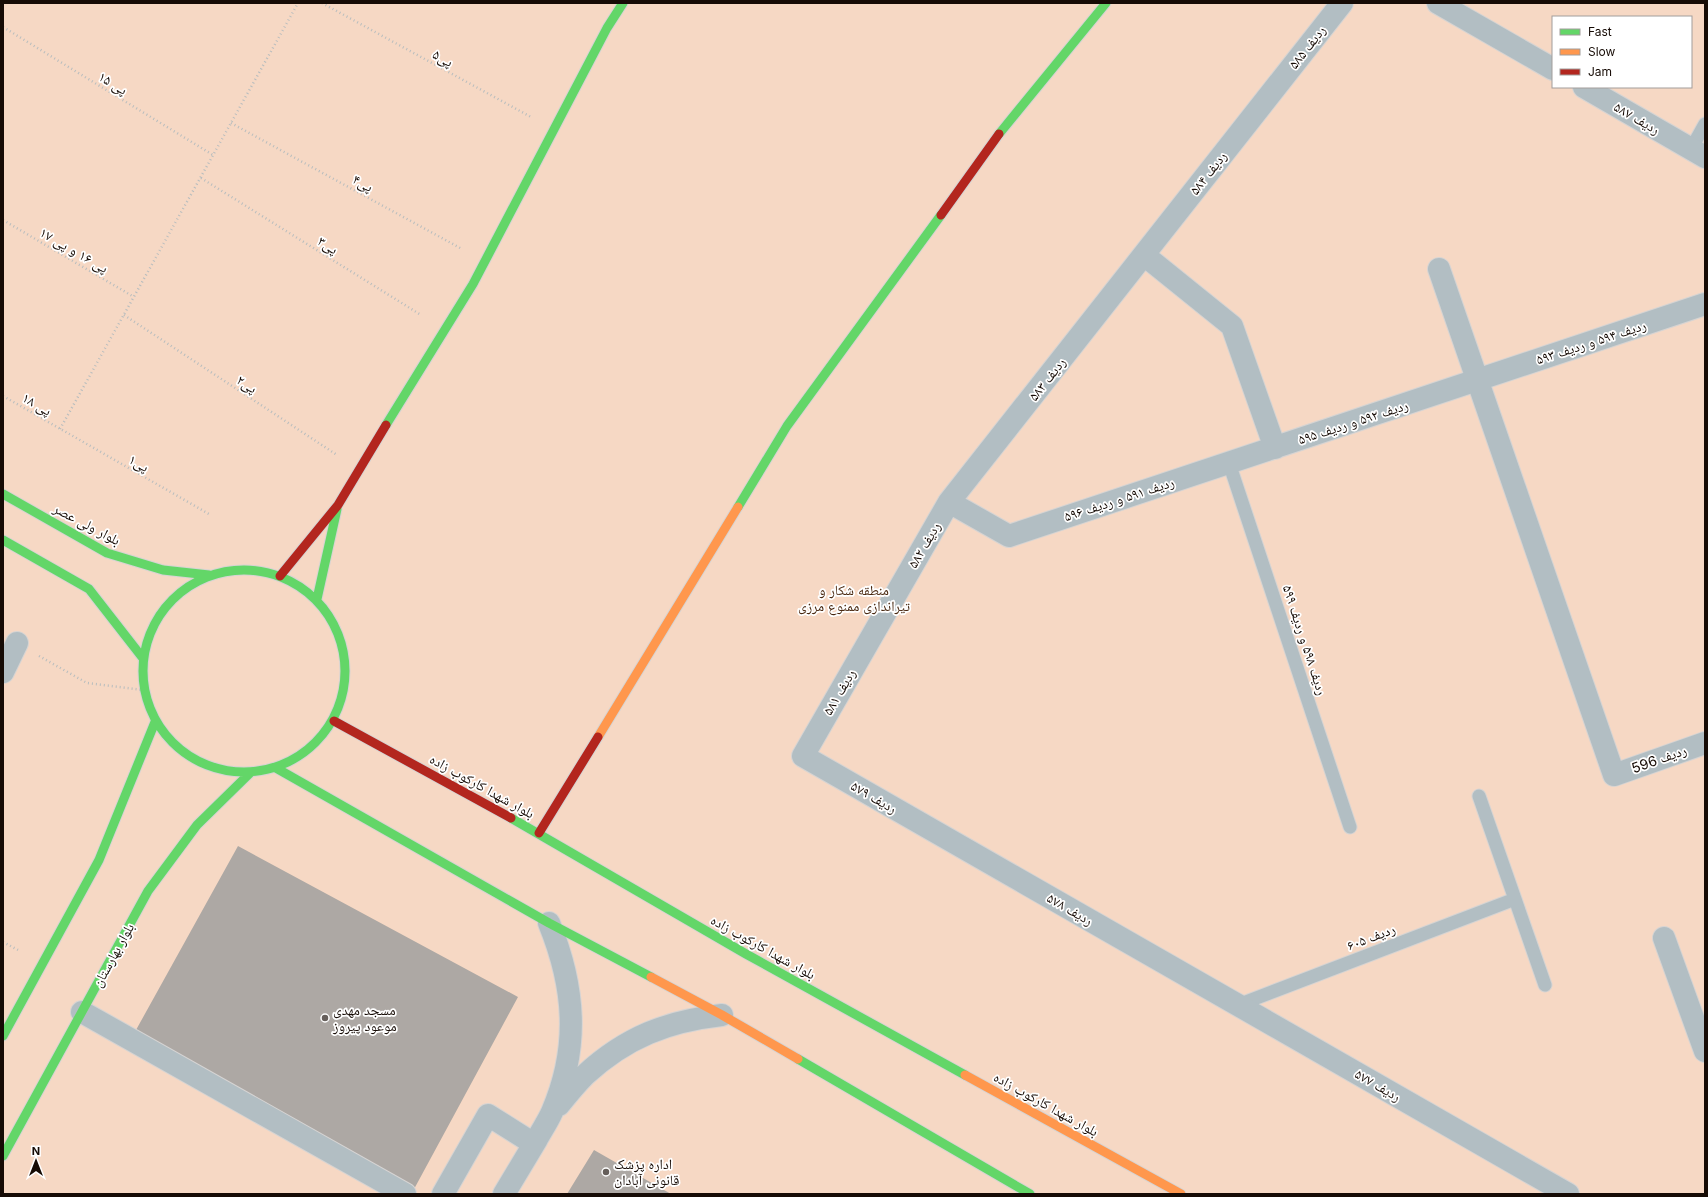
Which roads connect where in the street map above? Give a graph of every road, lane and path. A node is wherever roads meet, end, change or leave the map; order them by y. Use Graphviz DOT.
graph roads {
  1 [pos="298,3"];
  2 [pos="322,3"];
  3 [pos="623,3"];
  4 [pos="1106,3"];
  5 [pos="1342,3"];
  6 [pos="1438,3"];
  7 [pos="3,27"];
  8 [pos="1552,68"];
  9 [pos="1586,88"];
  10 [pos="1273,91"];
  11 [pos="231,123"];
  12 [pos="1705,124"];
  13 [pos="554,130"];
  14 [pos="1698,153"];
  15 [pos="213,155"];
  16 [pos="201,178"];
  17 [pos="3,220"];
  18 [pos="1144,255"];
  19 [pos="485,262"];
  20 [pos="1439,269"];
  21 [pos="134,297"];
  22 [pos="1705,304"];
  23 [pos="124,314"];
  24 [pos="444,329"];
  25 [pos="1478,380"];
  26 [pos="3,396"];
  27 [pos="60,429"];
  28 [pos="1275,448"];
  29 [pos="1229,463"];
  30 [pos="358,469"];
  31 [pos="3,494"];
  32 [pos="949,502"];
  33 [pos="338,505"];
  34 [pos="209,514"];
  35 [pos="3,540"];
  36 [pos="209,575"];
  37 [pos="280,576"];
  38 [pos="317,599"];
  39 [pos="876,629"];
  40 [pos="17,643"];
  41 [pos="142,657"];
  42 [pos="3,672"];
  43 [pos="143,690"];
  44 [pos="334,721"];
  45 [pos="155,722"];
  46 [pos="1705,742"];
  47 [pos="803,756"];
  48 [pos="276,768"];
  49 [pos="250,773"];
  50 [pos="1479,796"];
  51 [pos="1350,827"];
  52 [pos="539,833"];
  53 [pos="946,838"];
  54 [pos="1515,899"];
  55 [pos="549,923"];
  56 [pos="1664,938"];
  57 [pos="1194,980"];
  58 [pos="1545,985"];
  59 [pos="1238,1005"];
  60 [pos="82,1012"];
  61 [pos="722,1015"];
  62 [pos="3,1036"];
  63 [pos="1705,1051"];
  64 [pos="551,1114"];
  65 [pos="534,1144"];
  66 [pos="3,1156"];
  67 [pos="1565,1192"];
  68 [pos="405,1194"];
  69 [pos="443,1194"];
  70 [pos="504,1194"];
  71 [pos="1030,1194"];
  72 [pos="1180,1194"];
  1 -- 11 [label="path"];
  2 -- 13 [label="path, پی۵"];
  3 -- 13 [label="main road"];
  4 -- 52 [label="main road"];
  5 -- 10 [label="street, ردیف ۵۸۵"];
  6 -- 8 [label="street"];
  7 -- 15 [label="path, پی ۱۵"];
  9 -- 14 [label="street, ردیف ۵۸۷"];
  10 -- 18 [label="street, ردیف ۵۸۴"];
  11 -- 15 [label="path"];
  11 -- 19 [label="path, پی۴"];
  12 -- 14 [label="lane"];
  13 -- 19 [label="main road"];
  15 -- 16 [label="path"];
  16 -- 21 [label="path"];
  16 -- 24 [label="path, پی۳"];
  17 -- 21 [label="path, پی ۱۶ و پی ۱۷"];
  18 -- 28 [label="street"];
  18 -- 32 [label="street, ردیف ۵۸۳"];
  19 -- 24 [label="main road"];
  20 -- 25 [label="street"];
  21 -- 23 [label="path"];
  22 -- 25 [label="street, ردیف ۵۹۴ و ردیف ۵۹۳"];
  23 -- 27 [label="path"];
  23 -- 30 [label="path, پی۲"];
  24 -- 30 [label="main road"];
  25 -- 28 [label="street, ردیف ۵۹۲ و ردیف ۵۹۵"];
  25 -- 46 [label="street, ردیف 596"];
  26 -- 27 [label="path, پی ۱۸"];
  27 -- 34 [label="path, پی۱"];
  28 -- 29 [label="street, ردیف ۵۹۲ و ردیف ۵۹۵"];
  29 -- 32 [label="street, ردیف ۵۹۱ و ردیف ۵۹۶"];
  29 -- 51 [label="lane, ردیف ۵۹۸ و ردیف ۵۹۹"];
  30 -- 33 [label="main road"];
  31 -- 36 [label="main road, بلوار ولی عصر"];
  32 -- 39 [label="street, ردیف ۵۸۲"];
  33 -- 37 [label="main road"];
  33 -- 38 [label="main road"];
  35 -- 41 [label="main road"];
  36 -- 37 [label="main road"];
  36 -- 41 [label="main road"];
  37 -- 38 [label="main road"];
  38 -- 44 [label="main road"];
  39 -- 47 [label="street, ردیف ۵۸۱"];
  40 -- 42 [label="street"];
  40 -- 43 [label="path"];
  41 -- 43 [label="main road"];
  43 -- 45 [label="main road"];
  44 -- 48 [label="main road"];
  44 -- 52 [label="main road, بلوار شهدا کارکوب زاده"];
  45 -- 49 [label="main road"];
  45 -- 62 [label="main road"];
  47 -- 53 [label="street, ردیف ۵۷۹"];
  48 -- 49 [label="main road"];
  48 -- 55 [label="main road"];
  49 -- 60 [label="main road, بلوار بهارستان"];
  50 -- 54 [label="lane"];
  52 -- 72 [label="main road, بلوار شهدا کارکوب زاده"];
  53 -- 57 [label="street, ردیف ۵۷۸"];
  54 -- 58 [label="lane"];
  54 -- 59 [label="lane, ردیف ۶۰۵"];
  55 -- 61 [label="main road"];
  55 -- 64 [label="street"];
  56 -- 63 [label="street"];
  57 -- 59 [label="street, ردیف ۵۷۷"];
  59 -- 67 [label="street, ردیف ۵۷۷"];
  60 -- 66 [label="main road, بلوار بهارستان"];
  60 -- 68 [label="street"];
  61 -- 64 [label="street"];
  61 -- 71 [label="main road"];
  64 -- 65 [label="street"];
  65 -- 69 [label="street"];
  65 -- 70 [label="street"];
}
